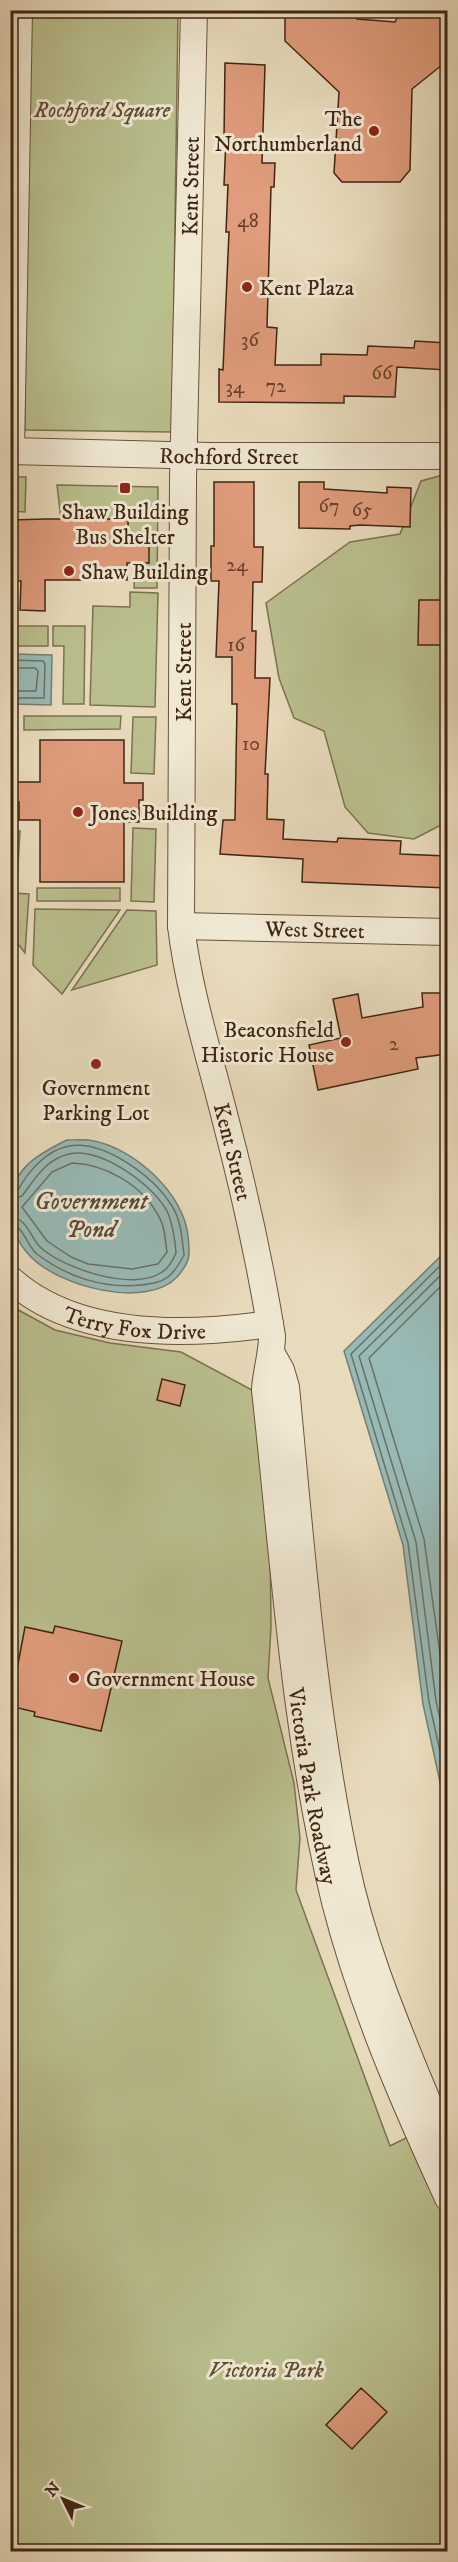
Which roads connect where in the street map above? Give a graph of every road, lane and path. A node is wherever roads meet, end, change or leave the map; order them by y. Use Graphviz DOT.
graph roads {
  1 [pos="19,10"];
  2 [pos="194,10"];
  3 [pos="11,451"];
  4 [pos="184,454"];
  5 [pos="447,456"];
  6 [pos="181,926"];
  7 [pos="447,932"];
  8 [pos="10,1280"];
  9 [pos="270,1323"];
  10 [pos="272,1354"];
  11 [pos="447,2152"];
  12 [pos="447,2199"];
  1 -- 3 [label="street"];
  2 -- 4 [label="street, Kent Street"];
  3 -- 4 [label="street, Rochford Street"];
  4 -- 5 [label="street, Rochford Street"];
  4 -- 6 [label="street, Kent Street"];
  6 -- 7 [label="street, West Street"];
  6 -- 9 [label="street, Kent Street"];
  8 -- 9 [label="street, Terry Fox Drive"];
  9 -- 10 [label="street, Victoria Park Roadway"];
  10 -- 11 [label="street, Victoria Park Roadway"];
  10 -- 12 [label="street, Victoria Park Roadway"];
}
